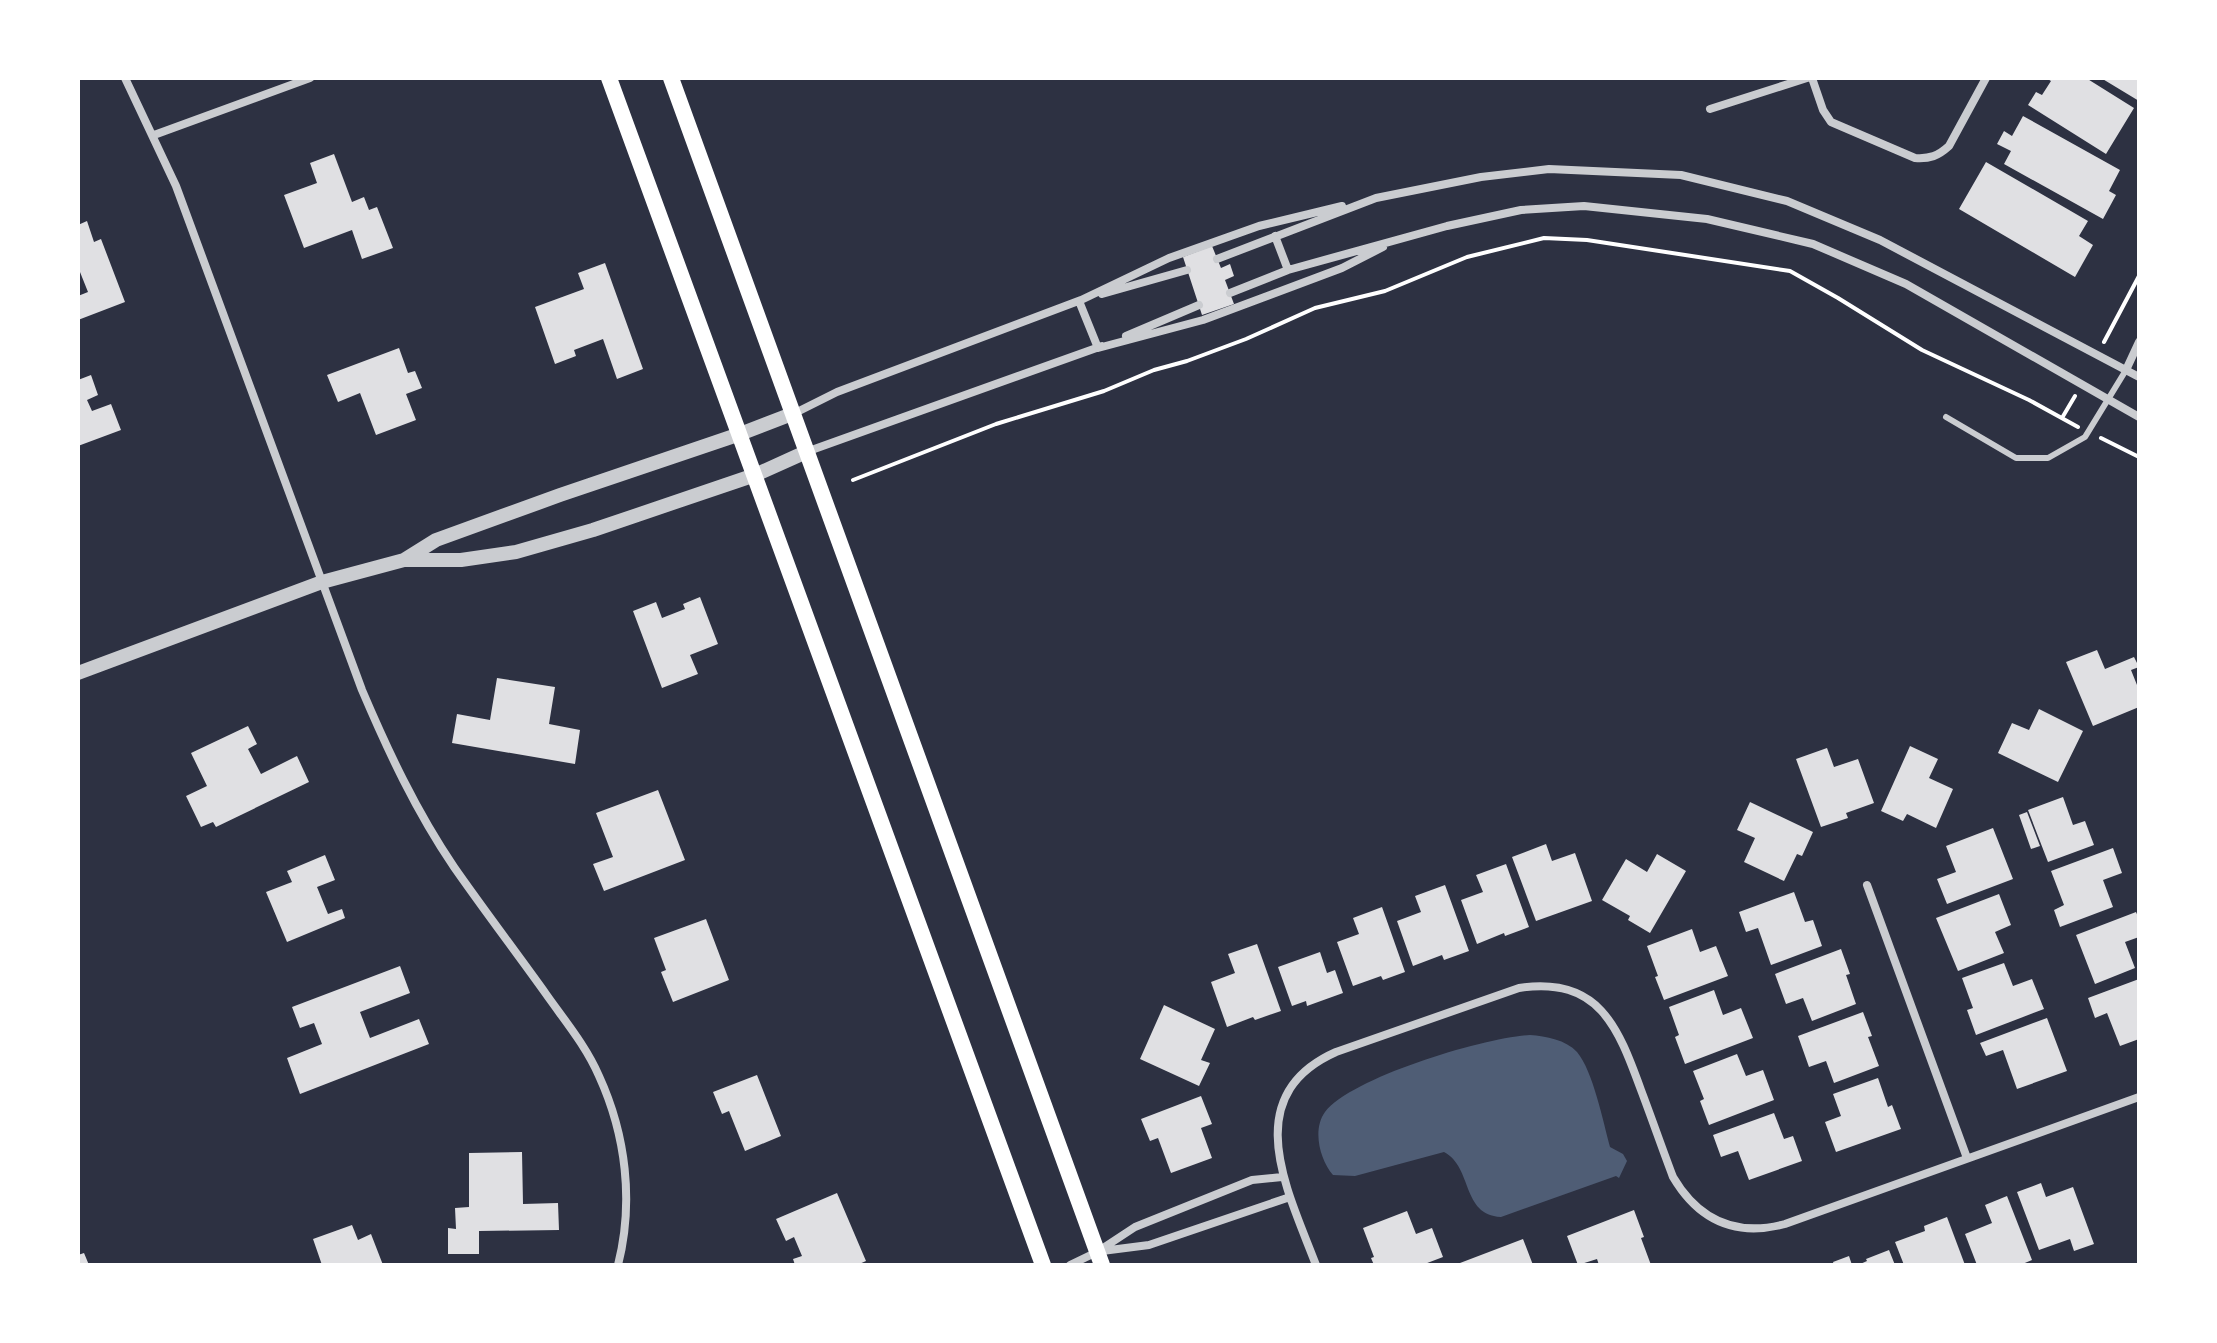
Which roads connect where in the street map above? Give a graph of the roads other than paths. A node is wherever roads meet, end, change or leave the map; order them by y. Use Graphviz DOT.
graph roads {
  1 [pos="125,78"];
  2 [pos="310,78"];
  3 [pos="609,78"];
  4 [pos="671,78"];
  5 [pos="1810,78"];
  6 [pos="1986,78"];
  7 [pos="1710,109"];
  8 [pos="154,135"];
  9 [pos="1376,198"];
  10 [pos="1275,236"];
  11 [pos="1402,238"];
  12 [pos="1217,259"];
  13 [pos="1187,270"];
  14 [pos="1288,270"];
  15 [pos="1230,293"];
  16 [pos="1079,301"];
  17 [pos="1199,305"];
  18 [pos="2139,342"];
  19 [pos="1098,348"];
  20 [pos="2126,370"];
  21 [pos="2139,377"];
  22 [pos="2108,400"];
  23 [pos="792,414"];
  24 [pos="1946,417"];
  25 [pos="2139,417"];
  26 [pos="740,434"];
  27 [pos="806,452"];
  28 [pos="755,475"];
  29 [pos="404,560"];
  30 [pos="322,582"];
  31 [pos="78,673"];
  32 [pos="1867,885"];
  33 [pos="2139,1097"];
  34 [pos="1967,1158"];
  35 [pos="1282,1177"];
  36 [pos="1290,1197"];
  37 [pos="1099,1258"];
  38 [pos="618,1265"];
  39 [pos="1043,1265"];
  40 [pos="1070,1265"];
  41 [pos="1316,1265"];
  1 -- 8 [label="street"];
  2 -- 8 [label="street"];
  3 -- 26 [label="main road"];
  4 -- 23 [label="main road"];
  5 -- 6 [label="street"];
  5 -- 7 [label="street"];
  8 -- 30 [label="street"];
  9 -- 10 [label="street"];
  9 -- 16 [label="street"];
  9 -- 20 [label="street"];
  10 -- 12 [label="street"];
  10 -- 14 [label="street"];
  11 -- 14 [label="street"];
  11 -- 19 [label="street"];
  11 -- 22 [label="street"];
  13 -- 16 [label="street"];
  14 -- 15 [label="street"];
  16 -- 19 [label="street"];
  16 -- 23 [label="street"];
  17 -- 19 [label="street"];
  18 -- 20 [label="street"];
  19 -- 27 [label="street"];
  20 -- 21 [label="street"];
  20 -- 22 [label="lane"];
  22 -- 24 [label="lane"];
  22 -- 25 [label="street"];
  23 -- 26 [label="street"];
  23 -- 27 [label="main road"];
  26 -- 28 [label="main road"];
  26 -- 29 [label="street"];
  27 -- 28 [label="street"];
  27 -- 37 [label="main road"];
  28 -- 29 [label="street"];
  28 -- 39 [label="main road"];
  29 -- 30 [label="street"];
  30 -- 31 [label="street"];
  30 -- 38 [label="street"];
  32 -- 34 [label="street"];
  33 -- 34 [label="street"];
  34 -- 35 [label="street"];
  35 -- 36 [label="street"];
  35 -- 37 [label="street"];
  36 -- 37 [label="street"];
  36 -- 41 [label="street"];
  37 -- 40 [label="street"];
}
